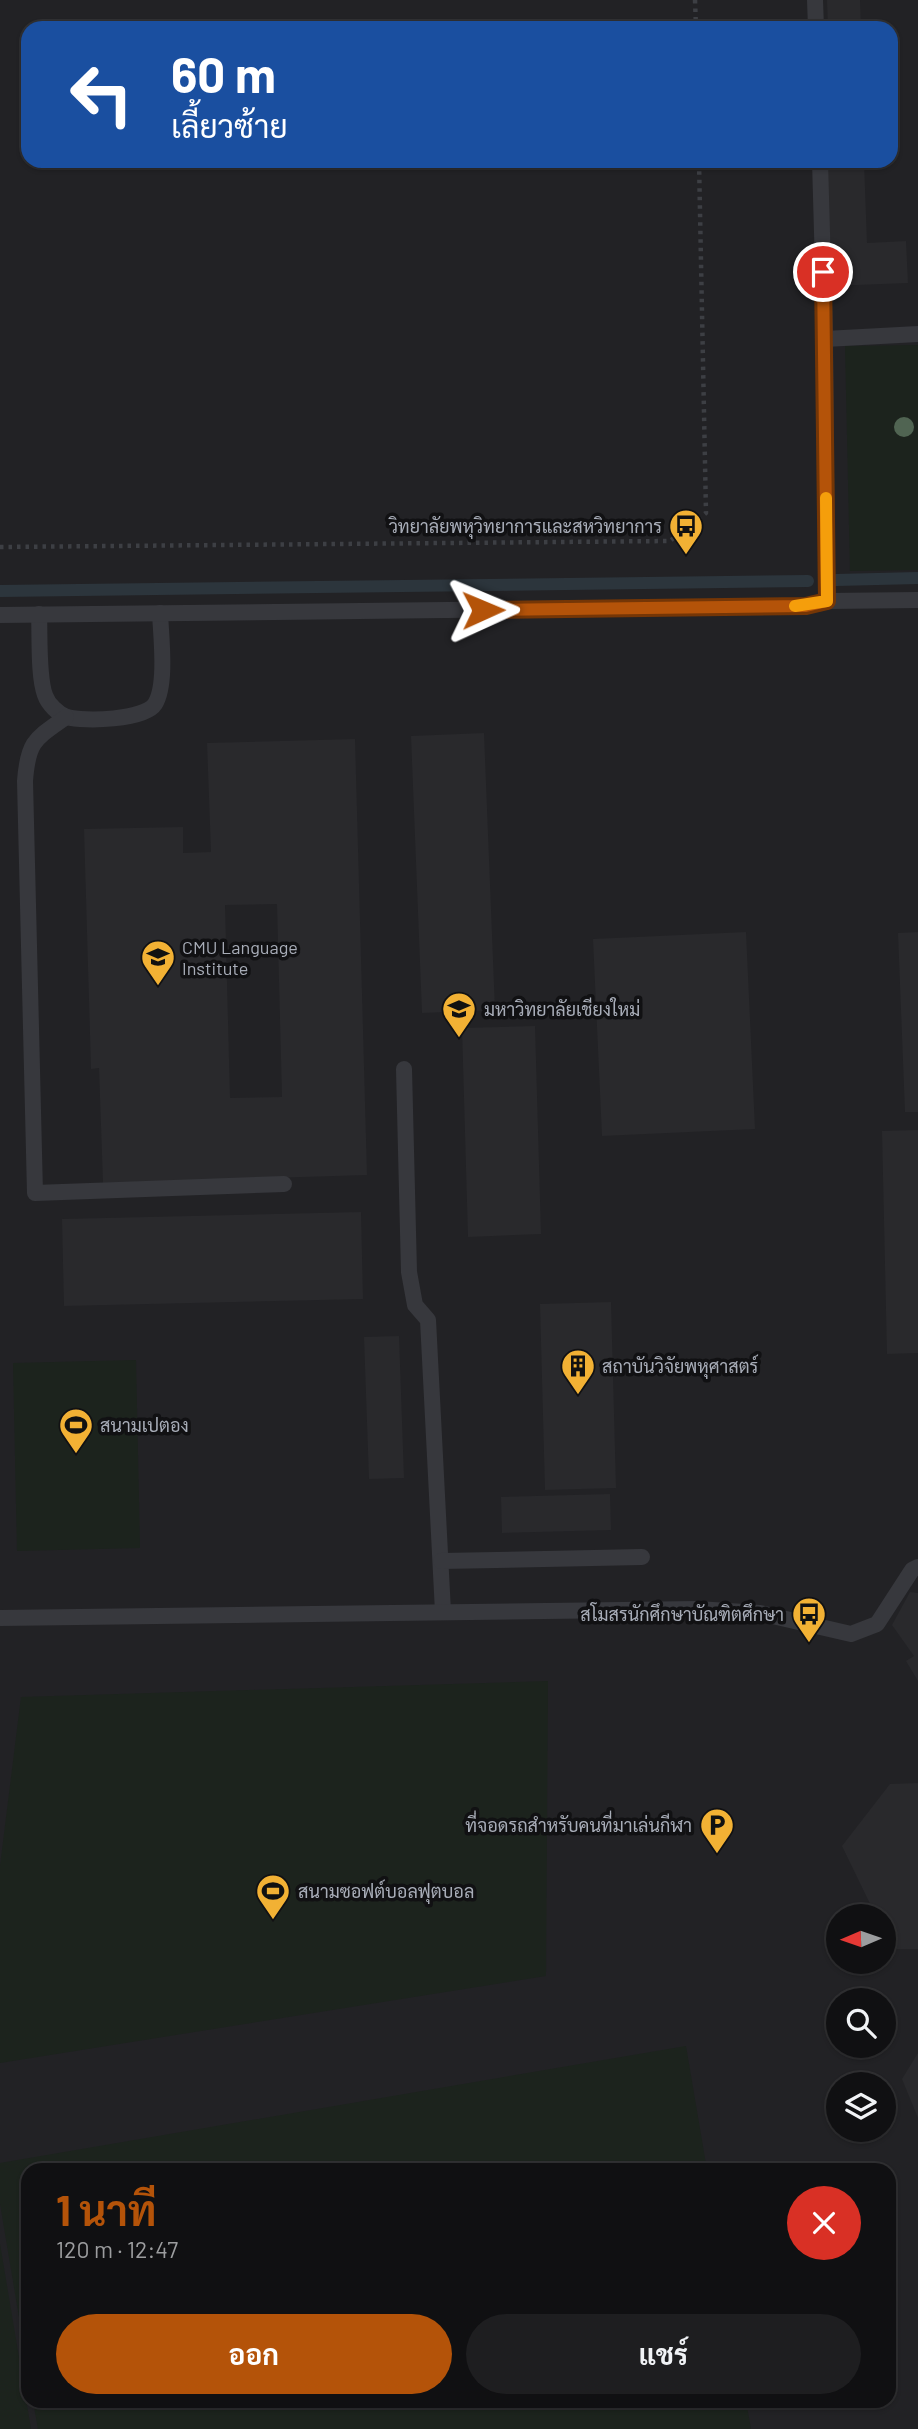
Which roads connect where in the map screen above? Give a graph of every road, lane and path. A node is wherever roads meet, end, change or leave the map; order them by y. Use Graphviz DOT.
graph roads {
  1 [pos="695,0"];
  2 [pos="815,0"];
  3 [pos="696,21"];
  4 [pos="816,21"];
  5 [pos="699,168"];
  6 [pos="820,168"];
  7 [pos="918,334"];
  8 [pos="825,339"];
  9 [pos="0,547"];
  10 [pos="918,600"];
  11 [pos="833,601"];
  12 [pos="160,613"];
  13 [pos="0,614"];
  14 [pos="39,614"];
  15 [pos="66,717"];
  16 [pos="404,1069"];
  17 [pos="284,1184"];
  18 [pos="642,1557"];
  19 [pos="441,1561"];
  20 [pos="918,1567"];
  21 [pos="443,1612"];
  22 [pos="0,1618"];
  1 -- 3 [label="path"];
  2 -- 4 [label="lane"];
  5 -- 9 [label="path"];
  6 -- 8 [label="lane"];
  7 -- 8 [label="lane"];
  8 -- 11 [label="lane"];
  10 -- 11 [label="lane"];
  11 -- 12 [label="lane"];
  11 -- 13 [label="lane"];
  12 -- 14 [label="lane"];
  12 -- 15 [label="lane"];
  13 -- 14 [label="lane"];
  14 -- 15 [label="lane"];
  15 -- 17 [label="lane"];
  16 -- 19 [label="lane"];
  18 -- 19 [label="lane"];
  19 -- 21 [label="lane"];
  20 -- 21 [label="lane"];
  21 -- 22 [label="lane"];
}
